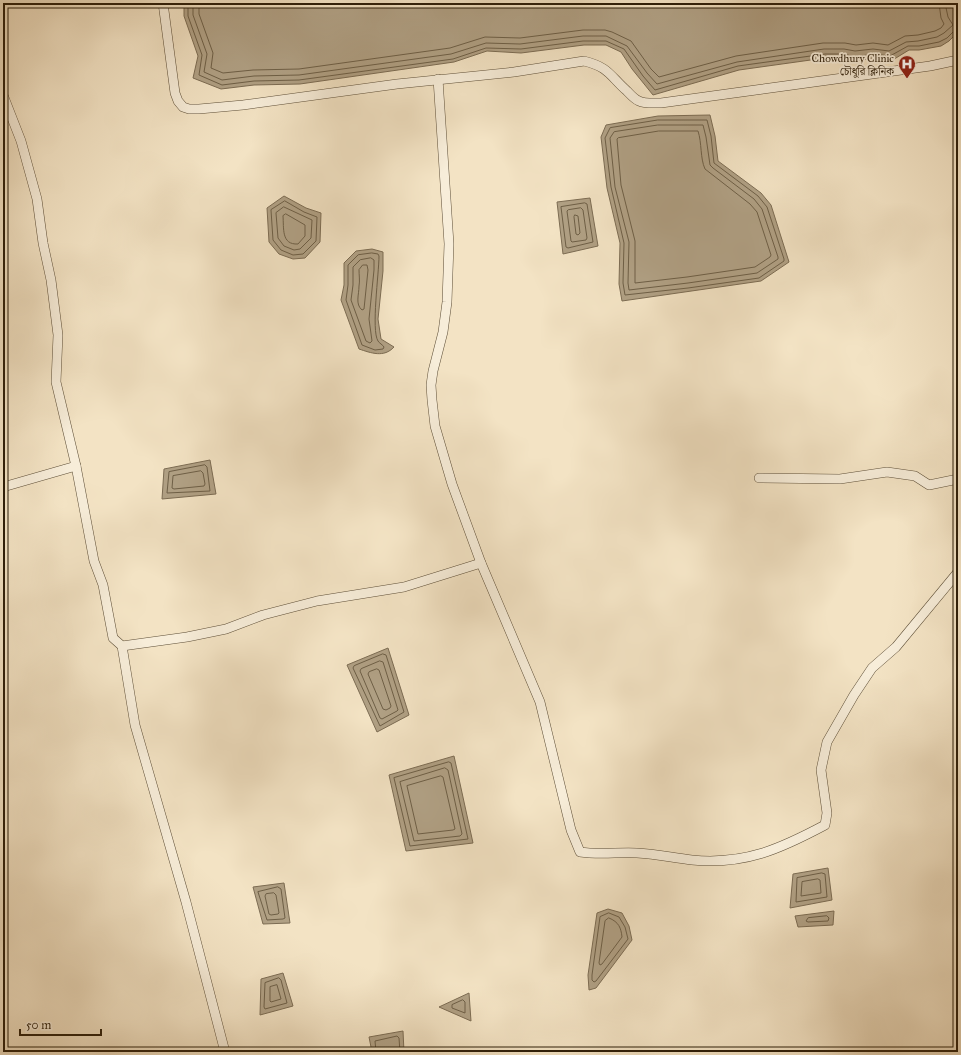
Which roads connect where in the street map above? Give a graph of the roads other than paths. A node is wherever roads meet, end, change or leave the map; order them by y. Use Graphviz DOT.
graph roads {
  1 [pos="163,3"];
  2 [pos="958,60"];
  3 [pos="438,79"];
  4 [pos="3,95"];
  5 [pos="76,466"];
  6 [pos="759,478"];
  7 [pos="958,479"];
  8 [pos="3,487"];
  9 [pos="481,563"];
  10 [pos="958,572"];
  11 [pos="122,646"];
  12 [pos="225,1052"];
  1 -- 3 [label="street"];
  2 -- 3 [label="street"];
  3 -- 9 [label="street"];
  4 -- 5 [label="street"];
  5 -- 8 [label="street"];
  5 -- 11 [label="street"];
  6 -- 7 [label="street"];
  9 -- 10 [label="street"];
  9 -- 11 [label="street"];
  11 -- 12 [label="street"];
}
